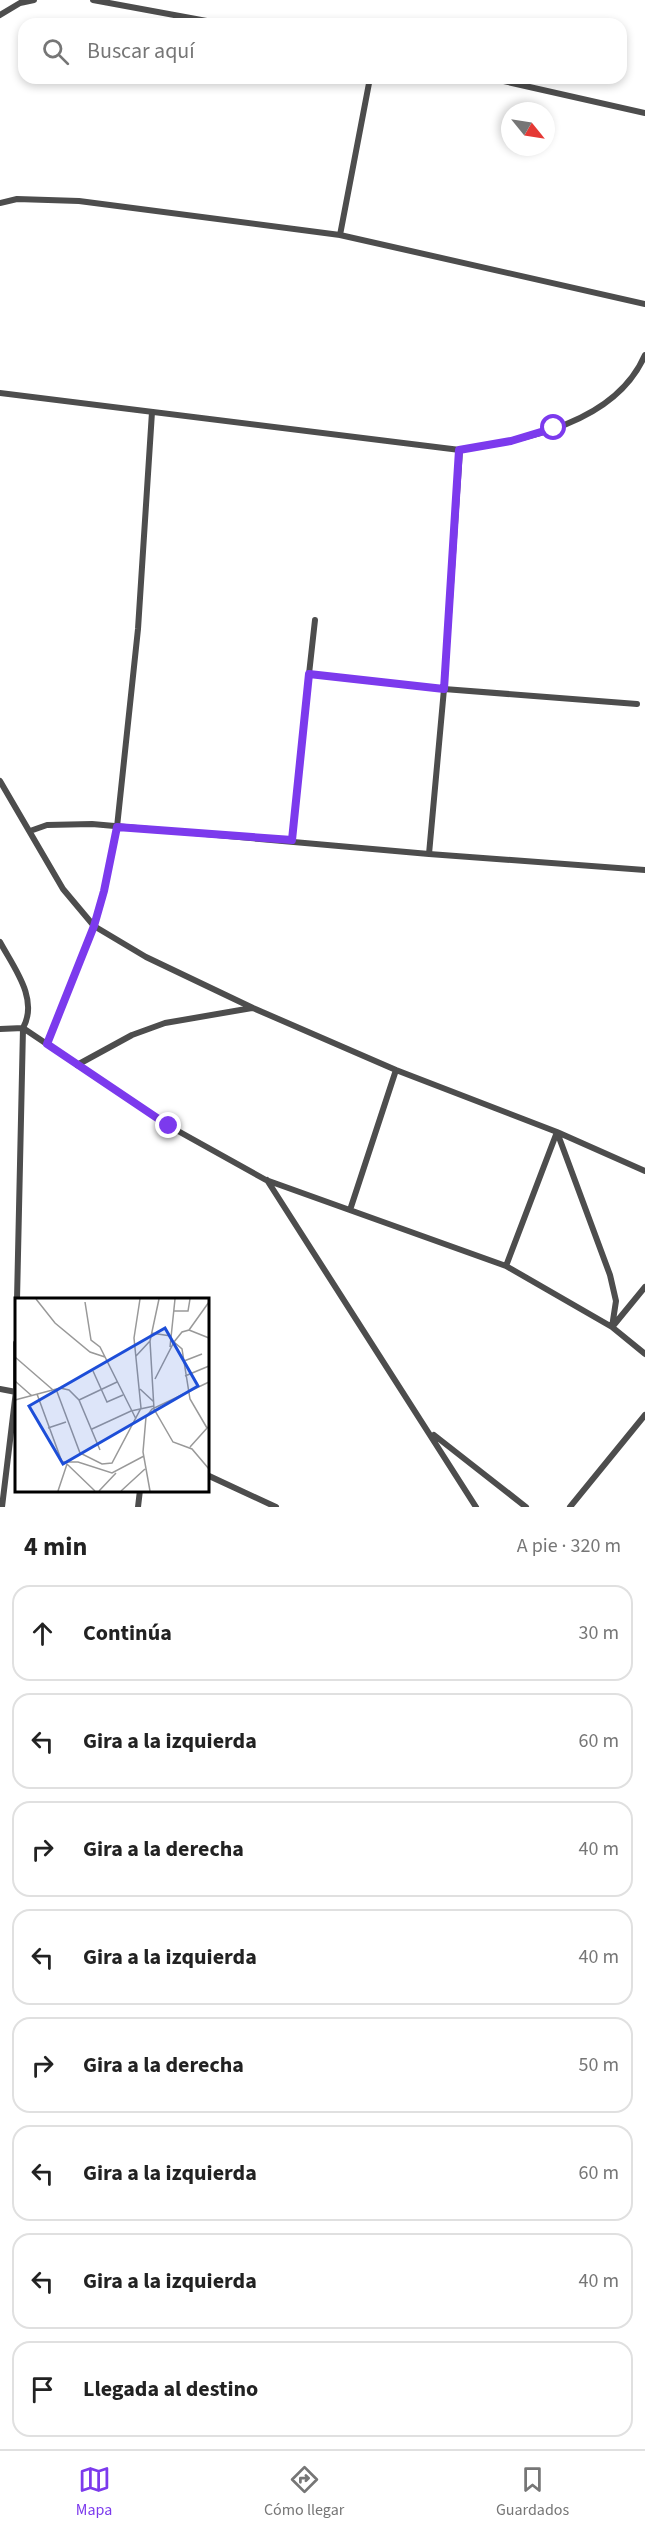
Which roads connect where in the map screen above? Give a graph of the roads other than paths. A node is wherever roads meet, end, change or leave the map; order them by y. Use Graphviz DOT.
graph roads {
  1 [pos="34,0"];
  2 [pos="93,0"];
  3 [pos="0,15"];
  4 [pos="191,18"];
  5 [pos="369,84"];
  6 [pos="517,84"];
  7 [pos="645,113"];
  8 [pos="0,203"];
  9 [pos="340,235"];
  10 [pos="645,304"];
  11 [pos="645,355"];
  12 [pos="0,393"];
  13 [pos="152,412"];
  14 [pos="459,450"];
  15 [pos="315,620"];
  16 [pos="309,674"];
  17 [pos="444,689"];
  18 [pos="637,704"];
  19 [pos="0,781"];
  20 [pos="117,827"];
  21 [pos="30,831"];
  22 [pos="292,840"];
  23 [pos="429,854"];
  24 [pos="645,870"];
  25 [pos="94,926"];
  26 [pos="0,942"];
  27 [pos="253,1008"];
  28 [pos="23,1028"];
  29 [pos="0,1029"];
  30 [pos="47,1044"];
  31 [pos="77,1065"];
  32 [pos="396,1070"];
  33 [pos="557,1132"];
  34 [pos="645,1171"];
  35 [pos="266,1180"];
  36 [pos="350,1210"];
  37 [pos="506,1266"];
  38 [pos="645,1287"];
  39 [pos="17,1298"];
  40 [pos="612,1327"];
  41 [pos="645,1354"];
  42 [pos="0,1389"];
  43 [pos="15,1391"];
  44 [pos="15,1399"];
  45 [pos="645,1415"];
  46 [pos="430,1431"];
  47 [pos="208,1475"];
  48 [pos="140,1492"];
  49 [pos="2,1507"];
  50 [pos="138,1507"];
  51 [pos="276,1507"];
  52 [pos="476,1507"];
  53 [pos="526,1507"];
  54 [pos="570,1507"];
  1 -- 3 [label="street"];
  2 -- 4 [label="street"];
  5 -- 9 [label="street"];
  6 -- 7 [label="street"];
  8 -- 9 [label="street"];
  9 -- 10 [label="street"];
  11 -- 14 [label="street"];
  12 -- 13 [label="street"];
  13 -- 14 [label="street"];
  13 -- 20 [label="street"];
  14 -- 17 [label="street"];
  15 -- 16 [label="street"];
  16 -- 17 [label="street"];
  16 -- 22 [label="street"];
  17 -- 18 [label="street"];
  17 -- 23 [label="street"];
  19 -- 21 [label="street"];
  20 -- 21 [label="street"];
  20 -- 22 [label="street"];
  20 -- 25 [label="street"];
  21 -- 25 [label="street"];
  22 -- 23 [label="street"];
  23 -- 24 [label="street"];
  25 -- 27 [label="street"];
  25 -- 30 [label="street"];
  26 -- 28 [label="street"];
  27 -- 31 [label="street"];
  27 -- 32 [label="street"];
  28 -- 29 [label="street"];
  28 -- 30 [label="street"];
  28 -- 39 [label="street"];
  30 -- 31 [label="street"];
  31 -- 35 [label="street"];
  32 -- 33 [label="street"];
  32 -- 36 [label="street"];
  33 -- 34 [label="street"];
  33 -- 37 [label="street"];
  33 -- 40 [label="street"];
  35 -- 36 [label="street"];
  35 -- 46 [label="street"];
  36 -- 37 [label="street"];
  37 -- 40 [label="street"];
  38 -- 40 [label="street"];
  40 -- 41 [label="street"];
  42 -- 43 [label="street"];
  44 -- 49 [label="street"];
  45 -- 54 [label="street"];
  46 -- 52 [label="street"];
  46 -- 53 [label="street"];
  47 -- 51 [label="street"];
  48 -- 50 [label="street"];
}
